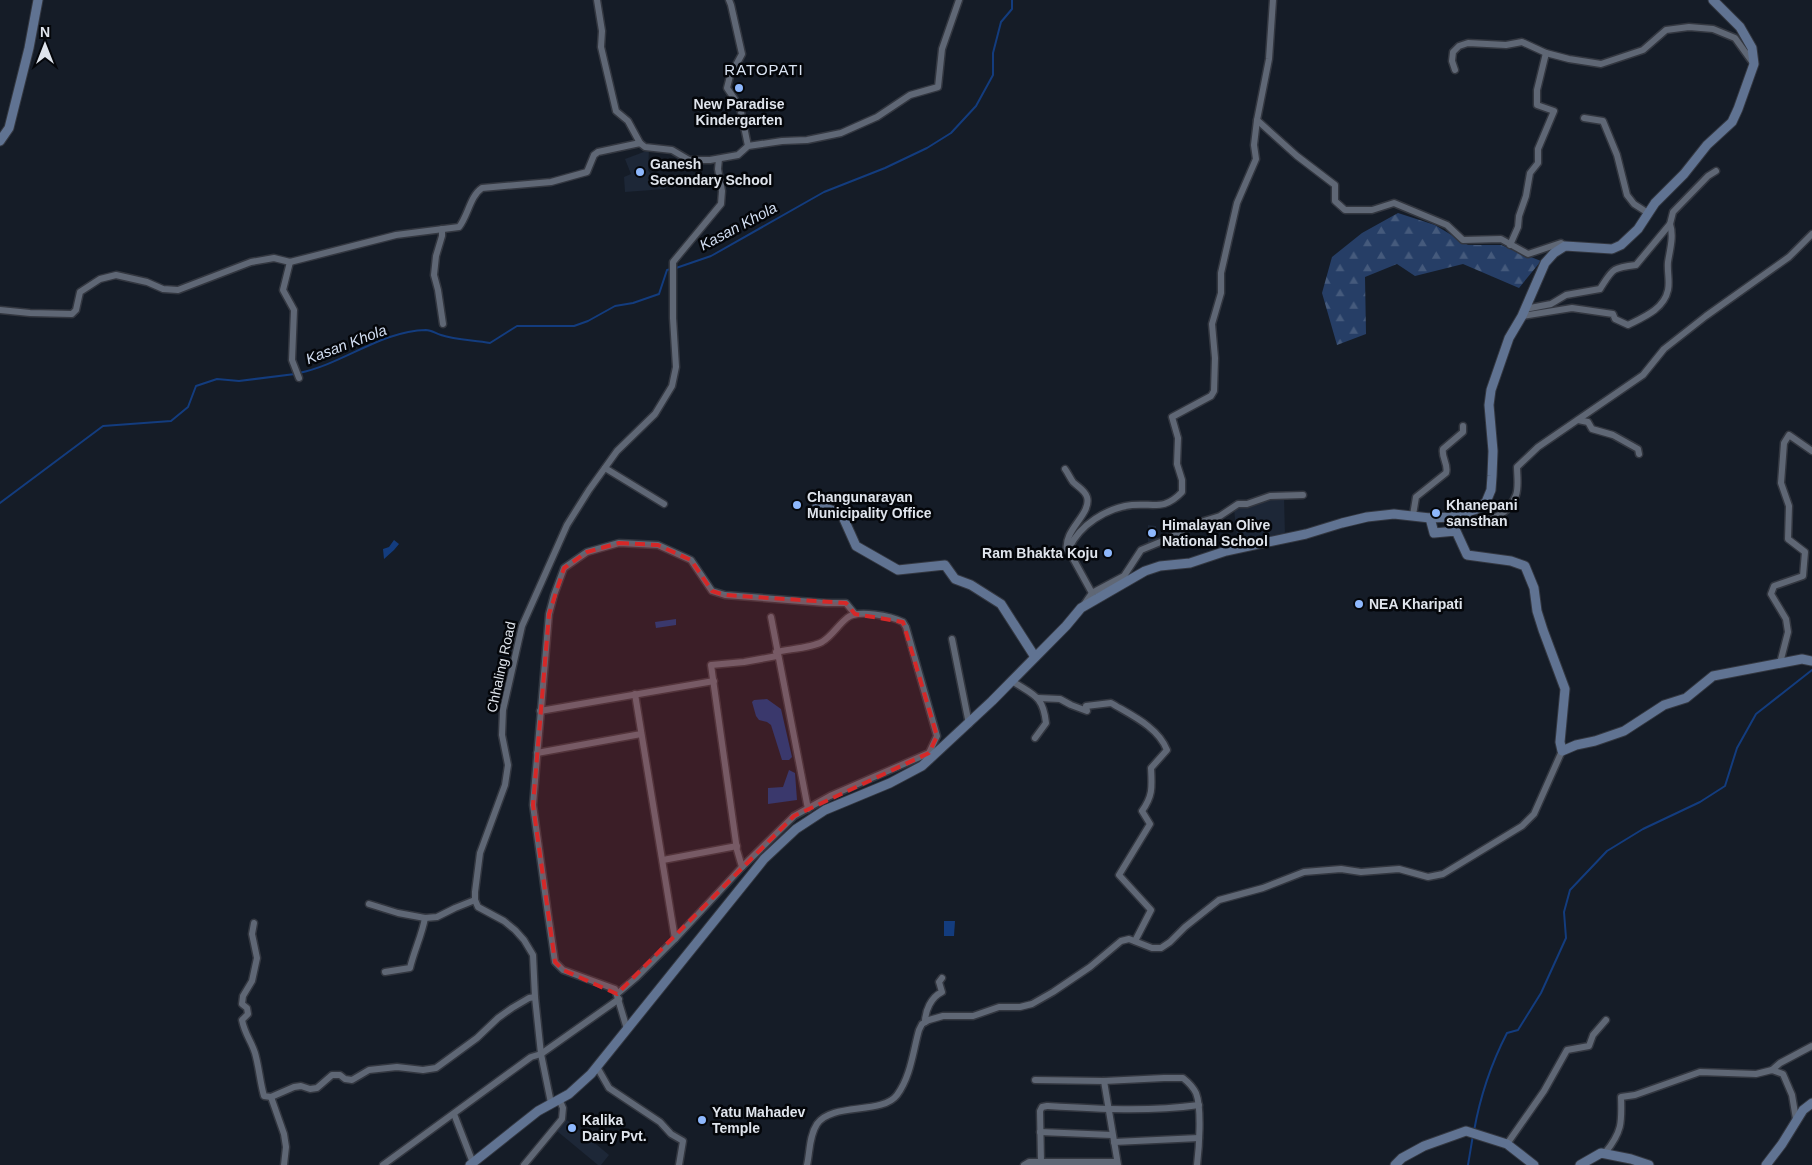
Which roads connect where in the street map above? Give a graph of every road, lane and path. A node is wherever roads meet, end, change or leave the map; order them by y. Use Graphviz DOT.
graph roads {
  1 [pos="38,0"];
  2 [pos="596,0"];
  3 [pos="729,0"];
  4 [pos="959,0"];
  5 [pos="1273,0"];
  6 [pos="1713,0"];
  7 [pos="1546,53"];
  8 [pos="1754,64"];
  9 [pos="1455,70"];
  10 [pos="1584,118"];
  11 [pos="1257,120"];
  12 [pos="0,141"];
  13 [pos="640,143"];
  14 [pos="748,146"];
  15 [pos="718,159"];
  16 [pos="1716,171"];
  17 [pos="1648,213"];
  18 [pos="1670,224"];
  19 [pos="442,229"];
  20 [pos="1810,238"];
  21 [pos="1510,245"];
  22 [pos="1565,246"];
  23 [pos="290,262"];
  24 [pos="0,310"];
  25 [pos="1523,312"];
  26 [pos="442,324"];
  27 [pos="299,378"];
  28 [pos="1578,420"];
  29 [pos="1464,426"];
  30 [pos="1812,451"];
  31 [pos="1639,454"];
  32 [pos="605,468"];
  33 [pos="1065,469"];
  34 [pos="1303,495"];
  35 [pos="664,504"];
  36 [pos="817,505"];
  37 [pos="1413,515"];
  38 [pos="1459,516"];
  39 [pos="1430,518"];
  40 [pos="1070,553"];
  41 [pos="1092,593"];
  42 [pos="1081,608"];
  43 [pos="855,614"];
  44 [pos="771,617"];
  45 [pos="952,639"];
  46 [pos="777,654"];
  47 [pos="1035,657"];
  48 [pos="1812,661"];
  49 [pos="1780,664"];
  50 [pos="714,681"];
  51 [pos="1012,681"];
  52 [pos="635,694"];
  53 [pos="1038,698"];
  54 [pos="540,711"];
  55 [pos="968,724"];
  56 [pos="641,734"];
  57 [pos="1035,738"];
  58 [pos="1562,751"];
  59 [pos="537,753"];
  60 [pos="808,809"];
  61 [pos="737,846"];
  62 [pos="663,860"];
  63 [pos="742,867"];
  64 [pos="475,900"];
  65 [pos="369,904"];
  66 [pos="425,918"];
  67 [pos="254,923"];
  68 [pos="676,939"];
  69 [pos="1135,941"];
  70 [pos="384,972"];
  71 [pos="942,978"];
  72 [pos="618,996"];
  73 [pos="535,997"];
  74 [pos="1606,1020"];
  75 [pos="925,1022"];
  76 [pos="628,1029"];
  77 [pos="1812,1046"];
  78 [pos="542,1054"];
  79 [pos="598,1067"];
  80 [pos="1772,1070"];
  81 [pos="1035,1080"];
  82 [pos="1104,1081"];
  83 [pos="271,1097"];
  84 [pos="555,1101"];
  85 [pos="1812,1103"];
  86 [pos="1198,1105"];
  87 [pos="1108,1110"];
  88 [pos="454,1114"];
  89 [pos="1796,1120"];
  90 [pos="1040,1132"];
  91 [pos="1113,1138"];
  92 [pos="1198,1138"];
  93 [pos="1507,1144"];
  94 [pos="1605,1153"];
  95 [pos="1041,1162"];
  96 [pos="472,1164"];
  97 [pos="1117,1164"];
  98 [pos="284,1165"];
  99 [pos="383,1165"];
  100 [pos="524,1165"];
  101 [pos="679,1165"];
  102 [pos="807,1165"];
  103 [pos="1024,1165"];
  104 [pos="1197,1165"];
  105 [pos="1395,1165"];
  106 [pos="1534,1165"];
  107 [pos="1580,1165"];
  108 [pos="1649,1165"];
  109 [pos="1766,1165"];
  1 -- 12 [label="main road"];
  2 -- 13 [label="street"];
  3 -- 14 [label="street"];
  4 -- 14 [label="street"];
  5 -- 11 [label="street"];
  6 -- 8 [label="main road"];
  7 -- 8 [label="street"];
  7 -- 9 [label="street"];
  7 -- 21 [label="street"];
  8 -- 17 [label="main road"];
  10 -- 17 [label="street"];
  11 -- 21 [label="street"];
  11 -- 40 [label="street"];
  13 -- 15 [label="street"];
  13 -- 19 [label="street"];
  14 -- 15 [label="street"];
  15 -- 32 [label="street, Chhaling Road"];
  16 -- 18 [label="street"];
  17 -- 22 [label="main road"];
  18 -- 25 [label="street"];
  18 -- 25 [label="street"];
  19 -- 23 [label="street"];
  19 -- 26 [label="street"];
  20 -- 28 [label="street"];
  21 -- 22 [label="street"];
  22 -- 25 [label="main road"];
  23 -- 24 [label="street"];
  23 -- 27 [label="street"];
  25 -- 38 [label="main road"];
  28 -- 31 [label="street"];
  28 -- 38 [label="street"];
  29 -- 37 [label="street"];
  30 -- 49 [label="street"];
  32 -- 35 [label="street"];
  32 -- 64 [label="street, Chhaling Road"];
  33 -- 40 [label="street"];
  34 -- 41 [label="street"];
  36 -- 47 [label="main road"];
  37 -- 39 [label="main road"];
  37 -- 42 [label="main road"];
  38 -- 39 [label="main road"];
  39 -- 58 [label="main road"];
  40 -- 41 [label="street"];
  41 -- 42 [label="street"];
  42 -- 47 [label="main road"];
  43 -- 46 [label="street"];
  43 -- 54 [label="street"];
  43 -- 60 [label="street"];
  44 -- 46 [label="street"];
  45 -- 55 [label="street"];
  46 -- 50 [label="street"];
  46 -- 60 [label="street"];
  47 -- 51 [label="main road"];
  48 -- 49 [label="main road"];
  49 -- 58 [label="main road"];
  50 -- 52 [label="street"];
  50 -- 61 [label="street"];
  51 -- 53 [label="street"];
  51 -- 55 [label="main road"];
  52 -- 54 [label="street"];
  52 -- 56 [label="street"];
  53 -- 57 [label="street"];
  53 -- 69 [label="street"];
  54 -- 59 [label="street"];
  55 -- 76 [label="main road"];
  56 -- 59 [label="street"];
  56 -- 62 [label="street"];
  58 -- 69 [label="street"];
  59 -- 72 [label="street"];
  60 -- 63 [label="street"];
  61 -- 62 [label="street"];
  61 -- 63 [label="street"];
  62 -- 68 [label="street"];
  63 -- 68 [label="street"];
  64 -- 66 [label="street"];
  64 -- 73 [label="street"];
  65 -- 66 [label="street"];
  66 -- 70 [label="street"];
  67 -- 83 [label="street"];
  68 -- 72 [label="street"];
  69 -- 75 [label="street"];
  71 -- 75 [label="street"];
  72 -- 76 [label="street"];
  72 -- 78 [label="street"];
  73 -- 78 [label="street"];
  73 -- 83 [label="street"];
  74 -- 93 [label="street"];
  75 -- 102 [label="street"];
  76 -- 79 [label="main road"];
  77 -- 80 [label="street"];
  78 -- 84 [label="street"];
  78 -- 88 [label="street"];
  79 -- 84 [label="main road"];
  79 -- 101 [label="street"];
  80 -- 89 [label="street"];
  80 -- 94 [label="street"];
  81 -- 82 [label="street"];
  82 -- 86 [label="street"];
  82 -- 87 [label="street"];
  83 -- 98 [label="street"];
  84 -- 96 [label="main road"];
  84 -- 100 [label="street"];
  85 -- 89 [label="main road"];
  86 -- 87 [label="street"];
  86 -- 92 [label="street"];
  87 -- 90 [label="street"];
  87 -- 91 [label="street"];
  88 -- 96 [label="street"];
  88 -- 99 [label="street"];
  89 -- 109 [label="main road"];
  90 -- 91 [label="street"];
  90 -- 95 [label="street"];
  91 -- 92 [label="street"];
  91 -- 97 [label="street"];
  92 -- 104 [label="street"];
  93 -- 105 [label="main road"];
  93 -- 106 [label="main road"];
  94 -- 107 [label="main road"];
  94 -- 108 [label="main road"];
  95 -- 97 [label="street"];
  95 -- 103 [label="street"];
}
